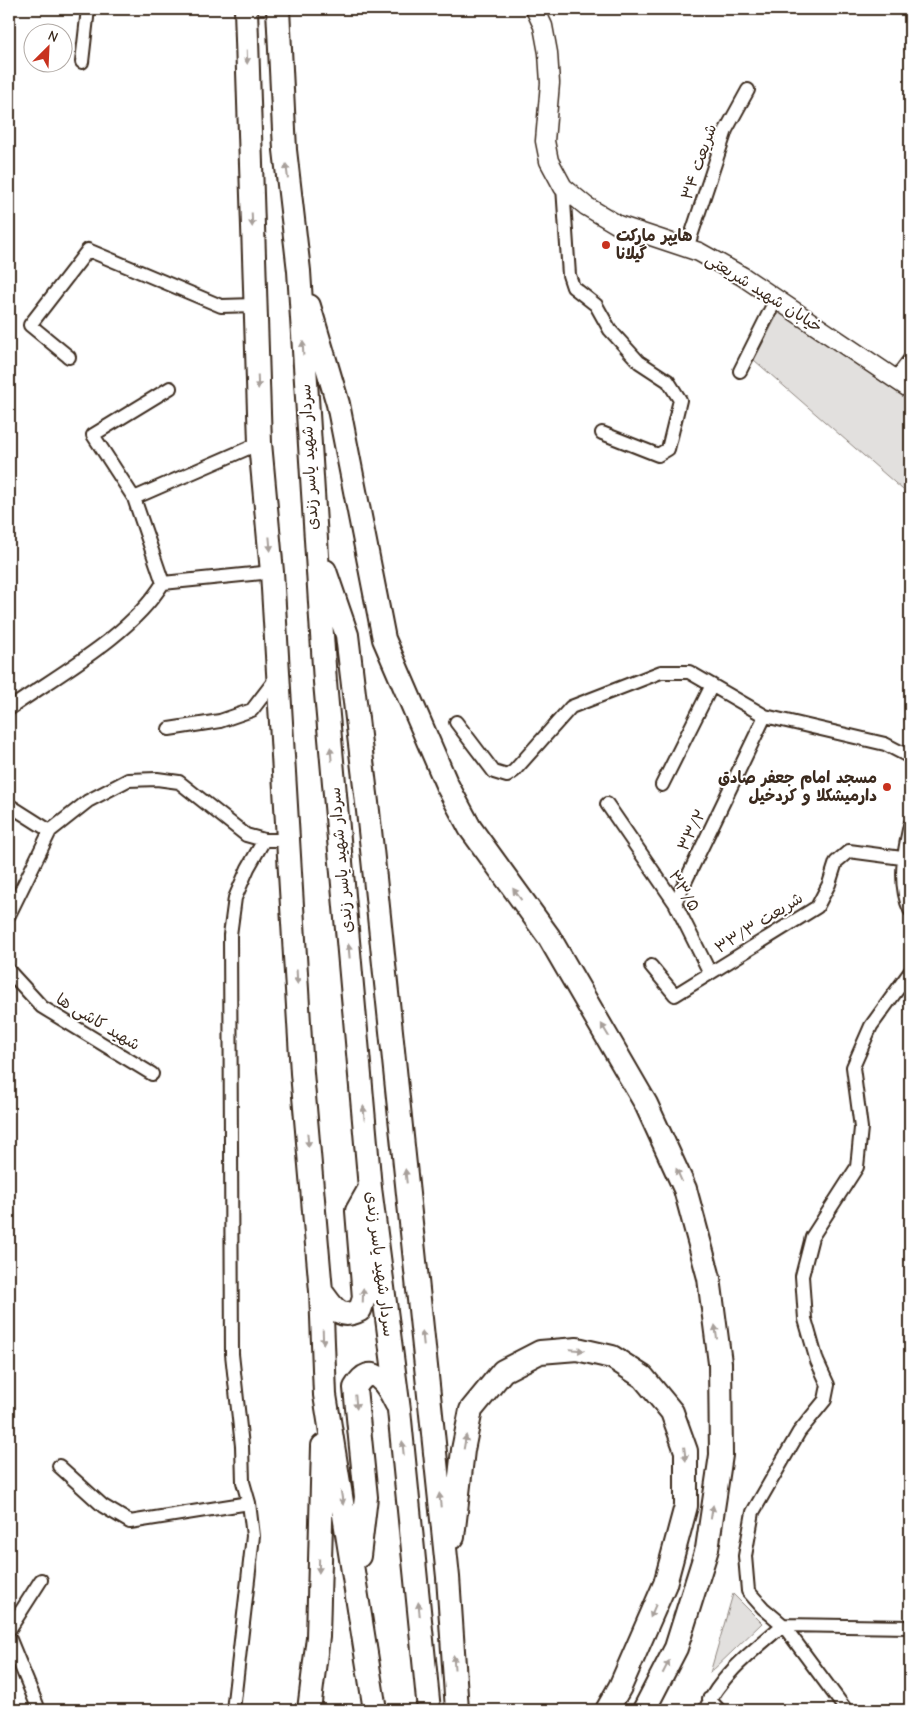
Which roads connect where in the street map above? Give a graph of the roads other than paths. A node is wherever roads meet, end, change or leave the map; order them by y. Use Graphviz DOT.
graph roads {
  1 [pos="88,9"];
  2 [pos="246,9"];
  3 [pos="278,9"];
  4 [pos="288,9"];
  5 [pos="535,9"];
  6 [pos="278,36"];
  7 [pos="82,62"];
  8 [pos="748,90"];
  9 [pos="563,187"];
  10 [pos="687,248"];
  11 [pos="299,271"];
  12 [pos="776,298"];
  13 [pos="255,305"];
  14 [pos="69,357"];
  15 [pos="910,359"];
  16 [pos="740,371"];
  17 [pos="896,379"];
  18 [pos="170,388"];
  19 [pos="910,389"];
  20 [pos="602,433"];
  21 [pos="260,443"];
  22 [pos="134,498"];
  23 [pos="314,539"];
  24 [pos="272,572"];
  25 [pos="163,583"];
  26 [pos="278,676"];
  27 [pos="712,685"];
  28 [pos="9,709"];
  29 [pos="765,716"];
  30 [pos="456,722"];
  31 [pos="169,729"];
  32 [pos="910,757"];
  33 [pos="662,785"];
  34 [pos="607,804"];
  35 [pos="9,805"];
  36 [pos="910,825"];
  37 [pos="50,831"];
  38 [pos="264,840"];
  39 [pos="288,844"];
  40 [pos="902,858"];
  41 [pos="675,904"];
  42 [pos="910,910"];
  43 [pos="9,915"];
  44 [pos="651,966"];
  45 [pos="9,971"];
  46 [pos="910,972"];
  47 [pos="710,973"];
  48 [pos="152,1074"];
  49 [pos="370,1188"];
  50 [pos="321,1291"];
  51 [pos="325,1395"];
  52 [pos="399,1410"];
  53 [pos="59,1466"];
  54 [pos="249,1503"];
  55 [pos="448,1577"];
  56 [pos="42,1580"];
  57 [pos="355,1581"];
  58 [pos="783,1625"];
  59 [pos="910,1627"];
  60 [pos="9,1630"];
  61 [pos="9,1637"];
  62 [pos="366,1649"];
  63 [pos="707,1705"];
  64 [pos="36,1710"];
  65 [pos="233,1710"];
  66 [pos="309,1710"];
  67 [pos="364,1710"];
  68 [pos="375,1710"];
  69 [pos="429,1710"];
  70 [pos="457,1710"];
  71 [pos="607,1710"];
  72 [pos="644,1710"];
  73 [pos="719,1710"];
  74 [pos="846,1710"];
  1 -- 7 [label="street"];
  2 -- 13 [label="highway, one-way"];
  3 -- 6 [label="highway, سردار شهید یاسر زندی"];
  4 -- 6 [label="highway"];
  5 -- 9 [label="street, خیابان شهید شریعتی"];
  11 -- 6 [label="highway, سردار شهید یاسر زندی, one-way"];
  8 -- 10 [label="street, شریعت ۳۴"];
  9 -- 10 [label="street, خیابان شهید شریعتی"];
  9 -- 20 [label="street"];
  10 -- 12 [label="street, خیابان شهید شریعتی"];
  23 -- 11 [label="highway, سردار شهید یاسر زندی, one-way"];
  72 -- 11 [label="highway, one-way"];
  12 -- 16 [label="street"];
  12 -- 17 [label="street, خیابان شهید شریعتی"];
  13 -- 14 [label="street"];
  13 -- 21 [label="highway, one-way"];
  15 -- 17 [label="street"];
  17 -- 19 [label="street, خیابان شهید شریعتی"];
  18 -- 22 [label="street"];
  21 -- 22 [label="street"];
  21 -- 24 [label="highway, one-way"];
  22 -- 25 [label="street"];
  49 -- 23 [label="highway, سردار شهید یاسر زندی, one-way"];
  55 -- 23 [label="highway, one-way"];
  24 -- 25 [label="street"];
  24 -- 26 [label="highway"];
  25 -- 28 [label="street"];
  26 -- 31 [label="street"];
  26 -- 39 [label="highway"];
  27 -- 29 [label="street"];
  27 -- 30 [label="street"];
  27 -- 33 [label="street"];
  29 -- 32 [label="street"];
  29 -- 41 [label="street, ۳۳/۲"];
  34 -- 41 [label="street, ۳۳/۵"];
  35 -- 37 [label="street"];
  36 -- 40 [label="street"];
  37 -- 38 [label="street"];
  37 -- 43 [label="street"];
  38 -- 39 [label="street"];
  38 -- 54 [label="street"];
  39 -- 50 [label="highway, one-way"];
  40 -- 42 [label="street"];
  40 -- 47 [label="street, شریعت ۳۳/۳"];
  41 -- 47 [label="street, ۳۳/۵"];
  44 -- 47 [label="street, شریعت ۳۳/۳"];
  45 -- 48 [label="street, شهید کاشی ها"];
  46 -- 58 [label="street"];
  50 -- 49 [label="highway, one-way"];
  49 -- 52 [label="highway, سردار شهید یاسر زندی"];
  50 -- 51 [label="highway, one-way"];
  51 -- 57 [label="highway, one-way"];
  51 -- 66 [label="highway, one-way"];
  52 -- 57 [label="highway, one-way"];
  69 -- 52 [label="highway, سردار شهید یاسر زندی, one-way"];
  53 -- 54 [label="street"];
  54 -- 65 [label="street"];
  70 -- 55 [label="highway, one-way"];
  55 -- 71 [label="highway, one-way"];
  56 -- 60 [label="street"];
  57 -- 62 [label="highway"];
  58 -- 59 [label="street"];
  58 -- 63 [label="street"];
  58 -- 74 [label="street"];
  61 -- 64 [label="street"];
  62 -- 67 [label="highway"];
  62 -- 68 [label="highway"];
  63 -- 73 [label="street"];
}
